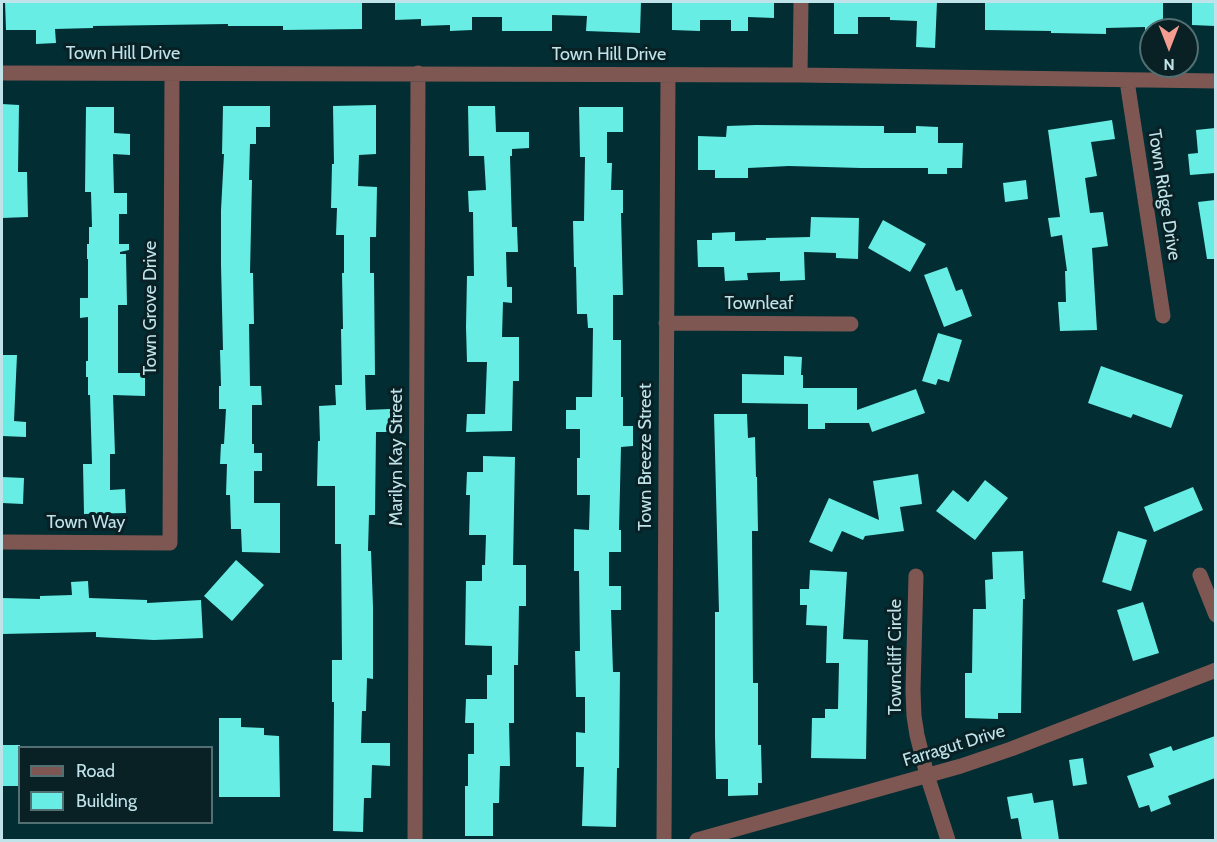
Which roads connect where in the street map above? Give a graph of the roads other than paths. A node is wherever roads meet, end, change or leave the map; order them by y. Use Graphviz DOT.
graph roads {
  1 [pos="801,2"];
  2 [pos="2,73"];
  3 [pos="418,73"];
  4 [pos="172,74"];
  5 [pos="668,75"];
  6 [pos="800,75"];
  7 [pos="1127,81"];
  8 [pos="1215,81"];
  9 [pos="1163,316"];
  10 [pos="666,323"];
  11 [pos="851,324"];
  12 [pos="2,542"];
  13 [pos="170,543"];
  14 [pos="1200,575"];
  15 [pos="915,576"];
  16 [pos="1215,615"];
  17 [pos="1215,670"];
  18 [pos="927,775"];
  19 [pos="415,840"];
  20 [pos="664,840"];
  21 [pos="697,840"];
  22 [pos="948,840"];
  1 -- 6 [label="street"];
  2 -- 4 [label="street, Town Hill Drive"];
  3 -- 4 [label="street, Town Hill Drive"];
  3 -- 5 [label="street, Town Hill Drive"];
  3 -- 19 [label="street, Marilyn Kay Street"];
  4 -- 13 [label="street, Town Grove Drive"];
  5 -- 6 [label="street, Town Hill Drive"];
  5 -- 10 [label="street, Town Breeze Street"];
  6 -- 7 [label="street, Town Hill Drive"];
  7 -- 8 [label="street, Town Hill Drive"];
  7 -- 9 [label="street, Town Ridge Drive"];
  10 -- 11 [label="street, Townleaf"];
  10 -- 20 [label="street, Town Breeze Street"];
  12 -- 13 [label="street, Town Way"];
  14 -- 16 [label="street"];
  15 -- 18 [label="street, Towncliff Circle"];
  17 -- 18 [label="street, Farragut Drive"];
  18 -- 21 [label="street, Farragut Drive"];
  18 -- 22 [label="street, Towncliff Circle"];
}
